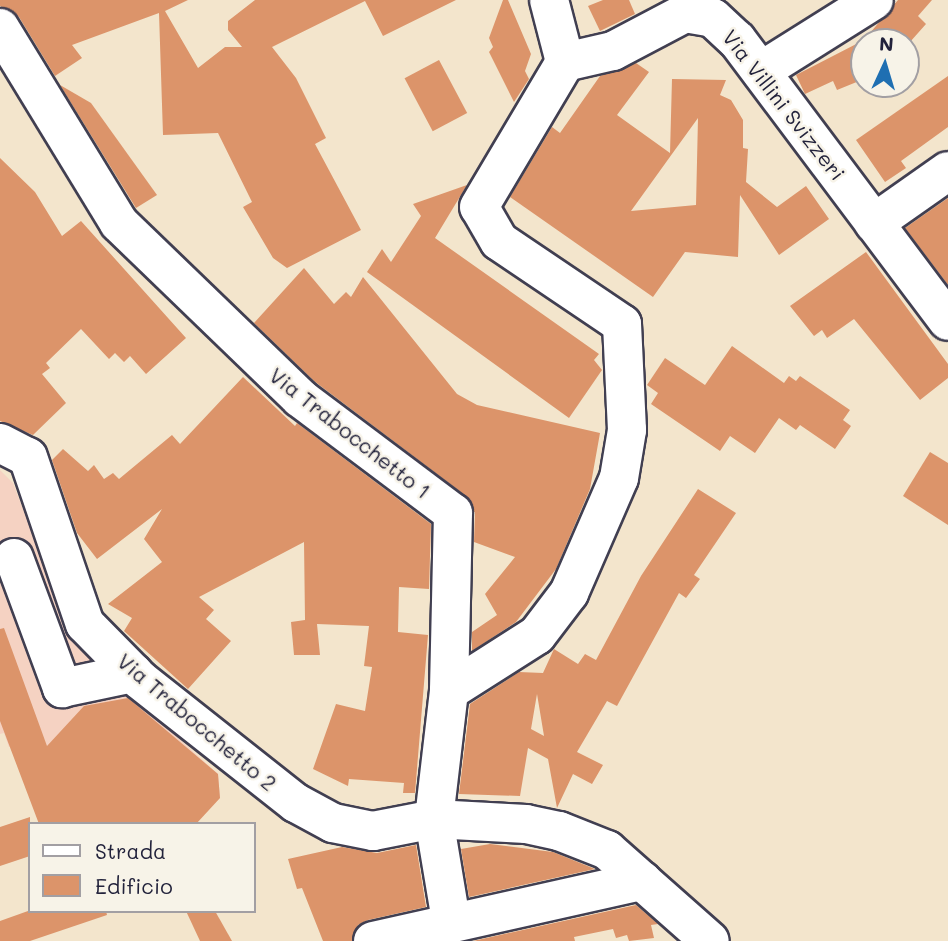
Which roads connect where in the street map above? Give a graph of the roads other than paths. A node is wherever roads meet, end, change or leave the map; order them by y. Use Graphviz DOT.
graph roads {
  1 [pos="549,0"];
  2 [pos="874,0"];
  3 [pos="0,28"];
  4 [pos="565,62"];
  5 [pos="761,71"];
  6 [pos="948,171"];
  7 [pos="874,223"];
  8 [pos="948,321"];
  9 [pos="0,443"];
  10 [pos="14,558"];
  11 [pos="133,673"];
  12 [pos="449,691"];
  13 [pos="434,819"];
  14 [pos="642,881"];
  15 [pos="471,925"];
  16 [pos="373,941"];
  17 [pos="710,941"];
  1 -- 4 [label="street"];
  2 -- 5 [label="street"];
  3 -- 12 [label="street, Via Trabocchetto 1"];
  4 -- 5 [label="street, Via Villini Svizzeri"];
  4 -- 12 [label="street"];
  5 -- 7 [label="street, Via Villini Svizzeri"];
  6 -- 7 [label="street"];
  7 -- 8 [label="street, Via Villini Svizzeri"];
  9 -- 11 [label="street, Via Trabocchetto 2"];
  10 -- 11 [label="street"];
  11 -- 13 [label="street, Via Trabocchetto 2"];
  12 -- 13 [label="street, Via Trabocchetto 1"];
  13 -- 14 [label="street, Via Trabocchetto 2"];
  13 -- 15 [label="street, Via Trabocchetto 1"];
  14 -- 15 [label="street"];
  14 -- 17 [label="street, Via Trabocchetto 2"];
  15 -- 16 [label="street"];
}
